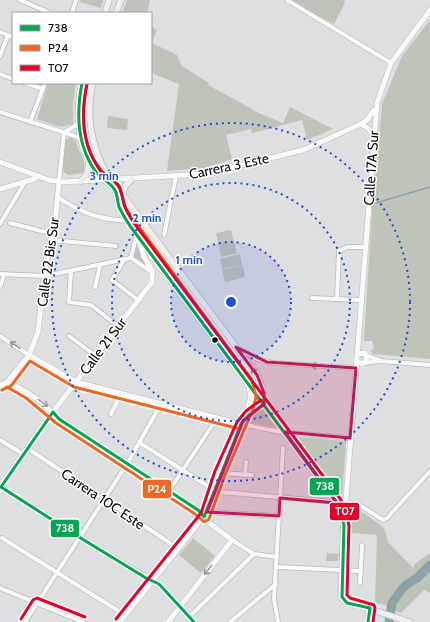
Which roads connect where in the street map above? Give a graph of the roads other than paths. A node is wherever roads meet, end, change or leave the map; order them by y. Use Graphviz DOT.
graph roads {
  1 [pos="20,0"];
  2 [pos="76,0"];
  3 [pos="109,0"];
  4 [pos="121,0"];
  5 [pos="287,0"];
  6 [pos="430,10"];
  7 [pos="48,12"];
  8 [pos="72,12"];
  9 [pos="105,12"];
  10 [pos="116,12"];
  11 [pos="0,32"];
  12 [pos="8,35"];
  13 [pos="12,36"];
  14 [pos="0,56"];
  15 [pos="391,63"];
  16 [pos="0,74"];
  17 [pos="12,79"];
  18 [pos="28,84"];
  19 [pos="44,84"];
  20 [pos="82,84"];
  21 [pos="93,84"];
  22 [pos="42,89"];
  23 [pos="376,107"];
  24 [pos="0,112"];
  25 [pos="30,122"];
  26 [pos="78,124"];
  27 [pos="361,124"];
  28 [pos="64,132"];
  29 [pos="373,136"];
  30 [pos="81,139"];
  31 [pos="89,160"];
  32 [pos="0,162"];
  33 [pos="38,176"];
  34 [pos="176,176"];
  35 [pos="132,179"];
  36 [pos="103,180"];
  37 [pos="111,180"];
  38 [pos="81,181"];
  39 [pos="24,182"];
  40 [pos="59,182"];
  41 [pos="0,189"];
  42 [pos="57,196"];
  43 [pos="123,197"];
  44 [pos="128,221"];
  45 [pos="10,223"];
  46 [pos="0,224"];
  47 [pos="53,234"];
  48 [pos="137,234"];
  49 [pos="164,235"];
  50 [pos="51,240"];
  51 [pos="116,246"];
  52 [pos="365,248"];
  53 [pos="131,258"];
  54 [pos="124,260"];
  55 [pos="100,266"];
  56 [pos="72,271"];
  57 [pos="153,273"];
  58 [pos="2,274"];
  59 [pos="45,276"];
  60 [pos="0,287"];
  61 [pos="95,287"];
  62 [pos="312,298"];
  63 [pos="337,299"];
  64 [pos="138,300"];
  65 [pos="361,300"];
  66 [pos="118,326"];
  67 [pos="0,336"];
  68 [pos="69,336"];
  69 [pos="236,347"];
  70 [pos="362,354"];
  71 [pos="29,355"];
  72 [pos="96,356"];
  73 [pos="356,360"];
  74 [pos="381,361"];
  75 [pos="363,363"];
  76 [pos="430,365"];
  77 [pos="356,368"];
  78 [pos="355,378"];
  79 [pos="3,382"];
  80 [pos="76,382"];
  81 [pos="248,383"];
  82 [pos="121,394"];
  83 [pos="161,404"];
  84 [pos="264,404"];
  85 [pos="53,412"];
  86 [pos="112,414"];
  87 [pos="217,418"];
  88 [pos="241,424"];
  89 [pos="285,432"];
  90 [pos="350,438"];
  91 [pos="0,440"];
  92 [pos="140,443"];
  93 [pos="28,448"];
  94 [pos="283,448"];
  95 [pos="23,454"];
  96 [pos="246,462"];
  97 [pos="127,464"];
  98 [pos="182,469"];
  99 [pos="430,471"];
  100 [pos="220,473"];
  101 [pos="245,475"];
  102 [pos="252,475"];
  103 [pos="1,489"];
  104 [pos="214,490"];
  105 [pos="169,492"];
  106 [pos="280,498"];
  107 [pos="104,500"];
  108 [pos="337,503"];
  109 [pos="346,504"];
  110 [pos="207,512"];
  111 [pos="279,516"];
  112 [pos="204,518"];
  113 [pos="344,525"];
  114 [pos="79,537"];
  115 [pos="2,538"];
  116 [pos="232,540"];
  117 [pos="362,545"];
  118 [pos="180,549"];
  119 [pos="254,554"];
  120 [pos="277,557"];
  121 [pos="277,567"];
  122 [pos="342,570"];
  123 [pos="361,571"];
  124 [pos="57,572"];
  125 [pos="154,581"];
  126 [pos="360,583"];
  127 [pos="276,584"];
  128 [pos="0,588"];
  129 [pos="37,603"];
  130 [pos="181,606"];
  131 [pos="370,608"];
  132 [pos="125,615"];
  133 [pos="190,616"];
  134 [pos="25,622"];
  135 [pos="83,622"];
  136 [pos="120,622"];
  137 [pos="168,622"];
  138 [pos="194,622"];
  139 [pos="230,622"];
  140 [pos="278,622"];
  141 [pos="368,622"];
  142 [pos="410,622"];
  1 -- 7 [label="street"];
  2 -- 8 [label="street"];
  3 -- 9 [label="main road"];
  4 -- 10 [label="main road"];
  5 -- 15 [label="street"];
  6 -- 15 [label="street, Calle 17A Sur"];
  11 -- 12 [label="street"];
  12 -- 13 [label="street"];
  12 -- 14 [label="street"];
  15 -- 23 [label="street, Calle 17A Sur"];
  16 -- 17 [label="street"];
  18 -- 22 [label="street"];
  19 -- 22 [label="street"];
  20 -- 26 [label="main road"];
  21 -- 37 [label="main road"];
  22 -- 25 [label="street"];
  23 -- 27 [label="street, Carrera 3 Este"];
  23 -- 29 [label="street, Calle 17A Sur"];
  24 -- 25 [label="street"];
  25 -- 28 [label="street"];
  26 -- 28 [label="street"];
  26 -- 30 [label="main road"];
  27 -- 29 [label="street"];
  27 -- 34 [label="street, Carrera 3 Este"];
  28 -- 30 [label="street"];
  28 -- 40 [label="street, Calle 22 Bis Sur"];
  29 -- 52 [label="street, Calle 17A Sur"];
  30 -- 31 [label="main road"];
  31 -- 36 [label="main road"];
  31 -- 38 [label="main road"];
  32 -- 33 [label="street, Carrera 3 Este"];
  33 -- 39 [label="street"];
  33 -- 40 [label="street, Carrera 3 Este"];
  34 -- 35 [label="street, Carrera 3 Este"];
  34 -- 49 [label="street"];
  35 -- 37 [label="street, Carrera 3 Este"];
  35 -- 43 [label="main road"];
  36 -- 37 [label="street, Carrera 3 Este"];
  36 -- 38 [label="street, Carrera 3 Este"];
  36 -- 44 [label="main road"];
  37 -- 43 [label="main road"];
  38 -- 40 [label="street, Carrera 3 Este"];
  39 -- 41 [label="street"];
  39 -- 46 [label="street"];
  40 -- 42 [label="street, Calle 22 Bis Sur"];
  42 -- 44 [label="street"];
  42 -- 47 [label="street, Calle 22 Bis Sur"];
  43 -- 69 [label="main road"];
  44 -- 48 [label="main road"];
  45 -- 47 [label="street"];
  47 -- 50 [label="street, Calle 22 Bis Sur"];
  48 -- 53 [label="street"];
  48 -- 57 [label="street"];
  48 -- 81 [label="main road"];
  50 -- 51 [label="street"];
  50 -- 59 [label="street, Calle 22 Bis Sur"];
  52 -- 63 [label="street"];
  52 -- 65 [label="street, Calle 17A Sur"];
  53 -- 54 [label="street"];
  53 -- 57 [label="street"];
  54 -- 55 [label="street"];
  54 -- 64 [label="street"];
  55 -- 56 [label="street"];
  55 -- 61 [label="street"];
  56 -- 59 [label="street"];
  56 -- 66 [label="street"];
  57 -- 64 [label="street, Calle 21 Sur"];
  58 -- 59 [label="street"];
  58 -- 60 [label="street"];
  59 -- 71 [label="street, Calle 22 Bis Sur"];
  62 -- 63 [label="street"];
  63 -- 65 [label="street"];
  64 -- 66 [label="street, Calle 21 Sur"];
  65 -- 70 [label="street, Calle 17A Sur"];
  66 -- 72 [label="street, Calle 21 Sur"];
  71 -- 67 [label="street, one-way"];
  68 -- 72 [label="street"];
  77 -- 69 [label="street, one-way"];
  84 -- 69 [label="main road, one-way"];
  70 -- 73 [label="street"];
  70 -- 74 [label="street"];
  70 -- 75 [label="street"];
  71 -- 79 [label="street, Calle 22 Bis Sur"];
  71 -- 80 [label="street"];
  72 -- 80 [label="street, Calle 21 Sur"];
  73 -- 75 [label="street"];
  73 -- 77 [label="street"];
  74 -- 75 [label="street"];
  74 -- 76 [label="street"];
  75 -- 78 [label="street"];
  77 -- 78 [label="street"];
  78 -- 90 [label="street"];
  79 -- 85 [label="street, one-way"];
  80 -- 82 [label="street"];
  80 -- 85 [label="street, Calle 21 Sur"];
  81 -- 84 [label="main road"];
  81 -- 88 [label="street"];
  82 -- 83 [label="street"];
  82 -- 86 [label="street"];
  83 -- 87 [label="street"];
  83 -- 92 [label="street"];
  84 -- 88 [label="street"];
  84 -- 89 [label="main road"];
  85 -- 93 [label="street, Calle 21 Sur"];
  85 -- 97 [label="street"];
  87 -- 88 [label="street"];
  87 -- 98 [label="street"];
  88 -- 89 [label="street"];
  88 -- 100 [label="street"];
  89 -- 90 [label="street"];
  89 -- 108 [label="main road"];
  90 -- 109 [label="street"];
  91 -- 95 [label="street"];
  92 -- 97 [label="street"];
  92 -- 98 [label="street"];
  93 -- 95 [label="street, Calle 21 Sur"];
  93 -- 107 [label="street, Carrera 10C Este"];
  94 -- 106 [label="street"];
  95 -- 103 [label="street, Calle 21 Sur"];
  96 -- 101 [label="street"];
  97 -- 105 [label="street"];
  97 -- 107 [label="street"];
  98 -- 104 [label="street"];
  98 -- 105 [label="street"];
  99 -- 109 [label="street"];
  100 -- 101 [label="street"];
  100 -- 104 [label="street"];
  101 -- 102 [label="street"];
  103 -- 114 [label="street"];
  104 -- 106 [label="street"];
  104 -- 110 [label="street"];
  105 -- 112 [label="street"];
  106 -- 108 [label="street"];
  106 -- 111 [label="street"];
  107 -- 114 [label="street"];
  107 -- 118 [label="street, Carrera 10C Este"];
  108 -- 109 [label="street"];
  108 -- 113 [label="main road"];
  109 -- 113 [label="street"];
  110 -- 111 [label="street"];
  110 -- 112 [label="street"];
  111 -- 120 [label="street"];
  112 -- 116 [label="street"];
  112 -- 118 [label="street"];
  113 -- 122 [label="main road"];
  114 -- 124 [label="street"];
  114 -- 125 [label="street"];
  115 -- 124 [label="street"];
  116 -- 119 [label="street"];
  116 -- 130 [label="street, one-way"];
  117 -- 123 [label="street"];
  118 -- 125 [label="street"];
  119 -- 120 [label="street"];
  119 -- 133 [label="street"];
  120 -- 121 [label="street"];
  121 -- 122 [label="street"];
  121 -- 127 [label="street"];
  122 -- 123 [label="street"];
  122 -- 131 [label="main road"];
  123 -- 126 [label="street"];
  124 -- 129 [label="street"];
  124 -- 132 [label="street"];
  125 -- 130 [label="street"];
  125 -- 132 [label="street"];
  127 -- 139 [label="street"];
  127 -- 140 [label="street"];
  128 -- 129 [label="street"];
  129 -- 134 [label="street"];
  129 -- 135 [label="street"];
  130 -- 133 [label="street"];
  130 -- 137 [label="street"];
  131 -- 141 [label="main road"];
  131 -- 142 [label="main road"];
  132 -- 136 [label="street"];
  133 -- 138 [label="street"];
}
